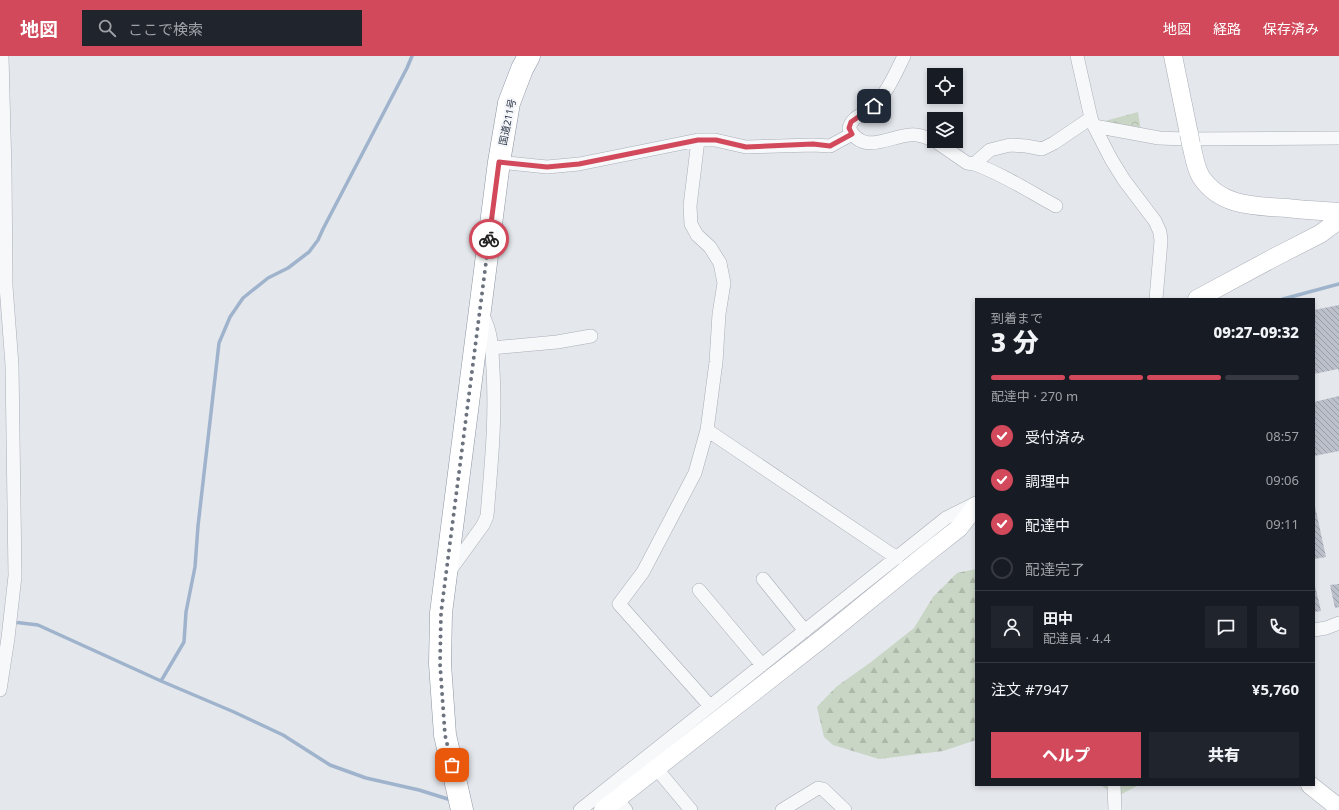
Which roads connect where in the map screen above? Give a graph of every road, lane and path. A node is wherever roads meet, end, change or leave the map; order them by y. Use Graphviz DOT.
graph roads {
  1 [pos="2,56"];
  2 [pos="529,56"];
  3 [pos="904,56"];
  4 [pos="1077,56"];
  5 [pos="1173,56"];
  6 [pos="1092,122"];
  7 [pos="852,134"];
  8 [pos="927,138"];
  9 [pos="1339,138"];
  10 [pos="698,140"];
  11 [pos="944,148"];
  12 [pos="499,162"];
  13 [pos="974,164"];
  14 [pos="1056,206"];
  15 [pos="1339,212"];
  16 [pos="1339,220"];
  17 [pos="1156,298"];
  18 [pos="1199,298"];
  19 [pos="480,310"];
  20 [pos="590,336"];
  21 [pos="492,348"];
  22 [pos="707,430"];
  23 [pos="975,504"];
  24 [pos="975,507"];
  25 [pos="897,558"];
  26 [pos="447,575"];
  27 [pos="763,579"];
  28 [pos="699,590"];
  29 [pos="1339,623"];
  30 [pos="1315,630"];
  31 [pos="805,631"];
  32 [pos="762,665"];
  33 [pos="0,690"];
  34 [pos="710,706"];
  35 [pos="656,768"];
  36 [pos="1114,786"];
  37 [pos="1311,786"];
  38 [pos="621,804"];
  39 [pos="1339,808"];
  40 [pos="462,810"];
  41 [pos="580,810"];
  42 [pos="603,810"];
  43 [pos="691,810"];
  44 [pos="782,810"];
  45 [pos="845,810"];
  46 [pos="1114,810"];
  1 -- 33 [label="street"];
  2 -- 12 [label="highway, 国道211号"];
  3 -- 7 [label="street"];
  4 -- 6 [label="street"];
  5 -- 15 [label="street"];
  6 -- 9 [label="street"];
  6 -- 13 [label="street"];
  6 -- 17 [label="street"];
  7 -- 8 [label="street"];
  7 -- 10 [label="street"];
  10 -- 12 [label="street"];
  10 -- 22 [label="street"];
  11 -- 13 [label="street"];
  12 -- 19 [label="highway, 国道211号"];
  13 -- 14 [label="street"];
  16 -- 18 [label="street"];
  19 -- 21 [label="street"];
  19 -- 26 [label="highway, 国道211号"];
  20 -- 21 [label="street"];
  21 -- 26 [label="street"];
  22 -- 25 [label="street"];
  22 -- 34 [label="street"];
  23 -- 25 [label="street"];
  24 -- 35 [label="street"];
  25 -- 31 [label="street"];
  26 -- 40 [label="highway, 国道211号"];
  27 -- 31 [label="street"];
  28 -- 32 [label="street"];
  29 -- 30 [label="street"];
  31 -- 32 [label="street"];
  32 -- 34 [label="street"];
  34 -- 41 [label="street"];
  35 -- 38 [label="street"];
  35 -- 43 [label="street"];
  36 -- 46 [label="street"];
  37 -- 39 [label="street"];
  38 -- 42 [label="street"];
  44 -- 45 [label="street"];
}
